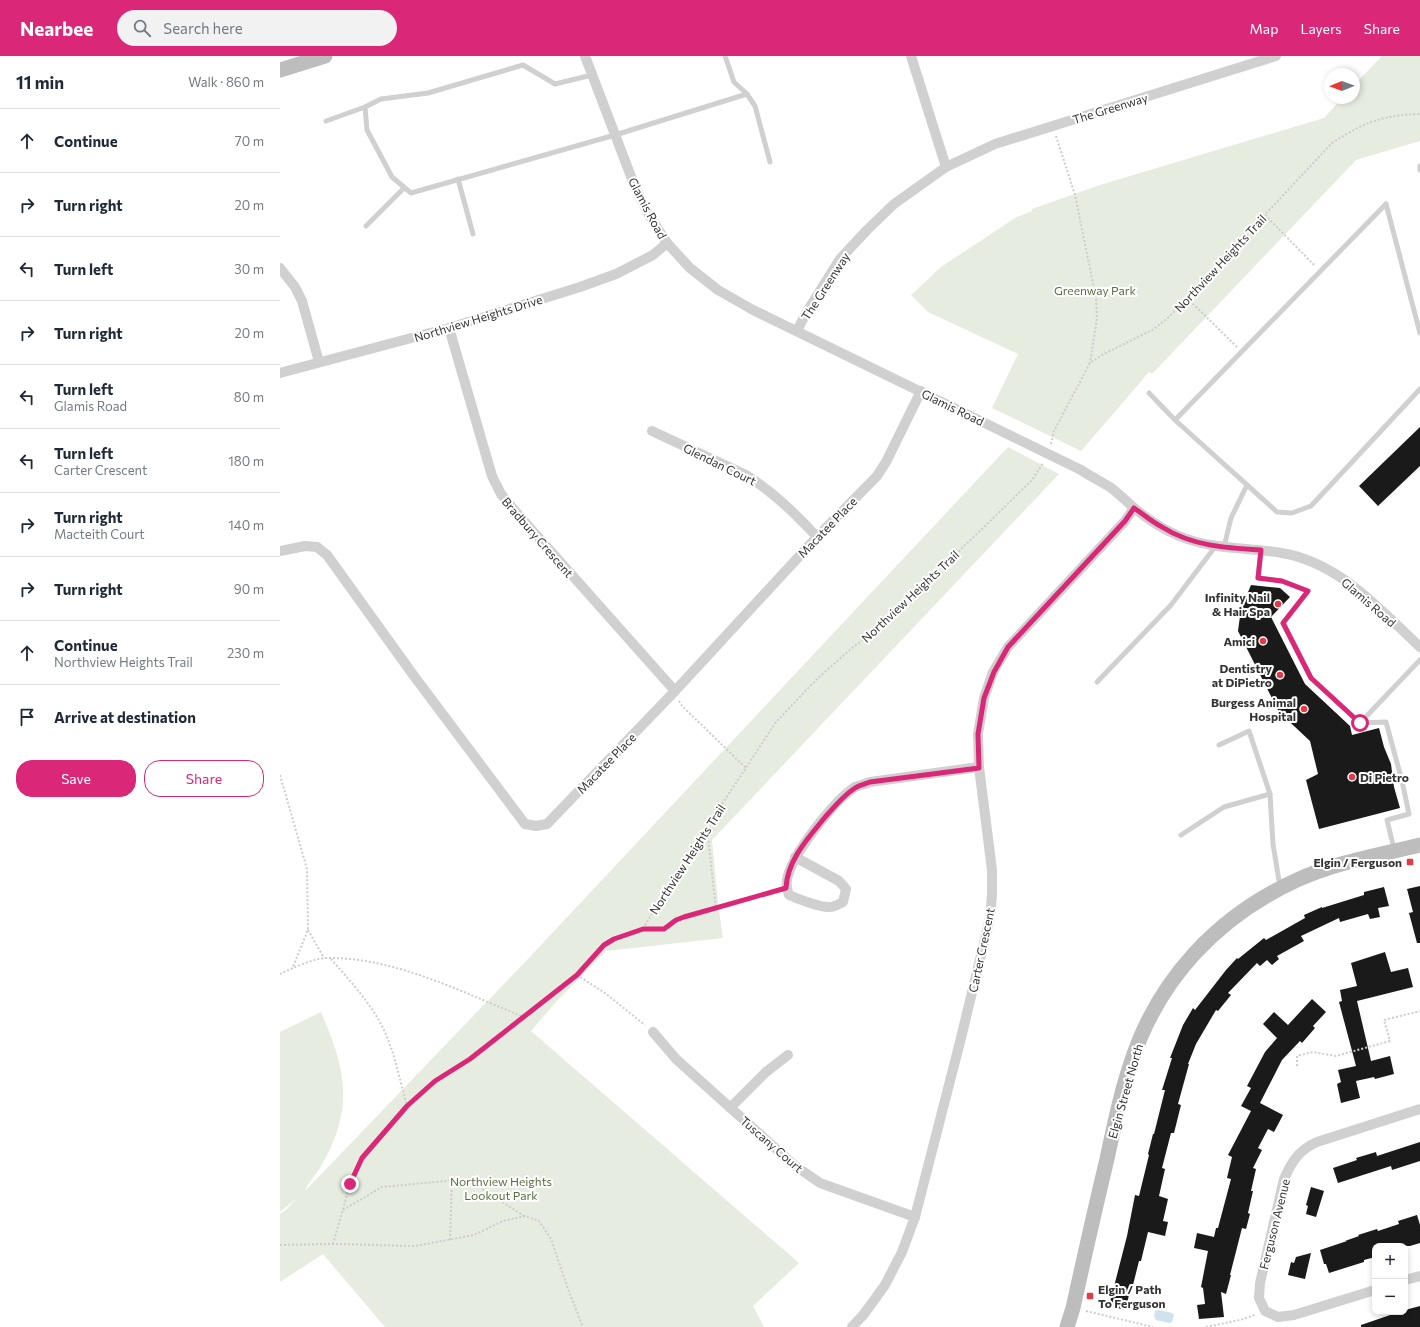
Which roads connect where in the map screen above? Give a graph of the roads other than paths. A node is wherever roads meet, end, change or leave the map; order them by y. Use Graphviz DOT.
graph roads {
  1 [pos="325,56"];
  2 [pos="585,56"];
  3 [pos="725,56"];
  4 [pos="911,56"];
  5 [pos="1276,56"];
  6 [pos="280,70"];
  7 [pos="592,75"];
  8 [pos="747,94"];
  9 [pos="365,107"];
  10 [pos="326,121"];
  11 [pos="615,135"];
  12 [pos="770,162"];
  13 [pos="946,167"];
  14 [pos="458,179"];
  15 [pos="404,188"];
  16 [pos="366,226"];
  17 [pos="473,234"];
  18 [pos="667,243"];
  19 [pos="280,268"];
  20 [pos="449,328"];
  21 [pos="797,331"];
  22 [pos="1420,333"];
  23 [pos="319,362"];
  24 [pos="280,373"];
  25 [pos="1420,389"];
  26 [pos="922,391"];
  27 [pos="1149,392"];
  28 [pos="1175,420"];
  29 [pos="652,431"];
  30 [pos="1247,485"];
  31 [pos="1134,508"];
  32 [pos="817,537"];
  33 [pos="1220,547"];
  34 [pos="1261,550"];
  35 [pos="280,551"];
  36 [pos="1420,647"];
  37 [pos="1420,660"];
  38 [pos="1097,682"];
  39 [pos="675,691"];
  40 [pos="1360,723"];
  41 [pos="1219,745"];
  42 [pos="979,768"];
  43 [pos="1270,794"];
  44 [pos="1181,835"];
  45 [pos="1420,844"];
  46 [pos="1395,851"];
  47 [pos="795,857"];
  48 [pos="1280,888"];
  49 [pos="653,1032"];
  50 [pos="788,1055"];
  51 [pos="730,1108"];
  52 [pos="1420,1109"];
  53 [pos="915,1218"];
  54 [pos="1420,1276"];
  55 [pos="1408,1279"];
  56 [pos="1372,1291"];
  57 [pos="852,1327"];
  58 [pos="1066,1327"];
  1 -- 6 [label="street"];
  2 -- 7 [label="street, Glamis Road"];
  3 -- 8 [label="lane"];
  4 -- 13 [label="street"];
  5 -- 13 [label="street, The Greenway"];
  7 -- 9 [label="lane"];
  7 -- 11 [label="street, Glamis Road"];
  8 -- 11 [label="lane"];
  8 -- 12 [label="lane"];
  9 -- 10 [label="lane"];
  9 -- 15 [label="lane"];
  11 -- 14 [label="lane"];
  11 -- 18 [label="street, Glamis Road"];
  13 -- 21 [label="street, The Greenway"];
  14 -- 15 [label="lane"];
  14 -- 17 [label="lane"];
  15 -- 16 [label="lane"];
  18 -- 20 [label="street, Northview Heights Drive"];
  18 -- 21 [label="street, Glamis Road"];
  19 -- 23 [label="street"];
  20 -- 23 [label="street, Northview Heights Drive"];
  20 -- 39 [label="street, Bradbury Crescent"];
  21 -- 26 [label="street, Glamis Road"];
  22 -- 28 [label="lane"];
  23 -- 24 [label="street, Northview Heights Drive"];
  25 -- 30 [label="lane"];
  26 -- 31 [label="street, Glamis Road"];
  26 -- 32 [label="street, Macatee Place"];
  27 -- 28 [label="lane"];
  28 -- 30 [label="lane"];
  29 -- 32 [label="street, Glendan Court"];
  30 -- 33 [label="lane"];
  31 -- 33 [label="street, Glamis Road"];
  31 -- 42 [label="street, Carter Crescent"];
  32 -- 39 [label="street, Macatee Place"];
  33 -- 34 [label="street, Glamis Road"];
  33 -- 38 [label="lane"];
  34 -- 36 [label="street, Glamis Road"];
  34 -- 40 [label="lane"];
  35 -- 39 [label="street, Macatee Place"];
  37 -- 40 [label="lane"];
  40 -- 46 [label="lane"];
  41 -- 43 [label="lane"];
  42 -- 47 [label="street"];
  42 -- 53 [label="street, Carter Crescent"];
  43 -- 44 [label="lane"];
  43 -- 48 [label="lane"];
  45 -- 46 [label="street, Elgin Street North"];
  46 -- 48 [label="street, Elgin Street North"];
  47 -- 47 [label="street"];
  48 -- 58 [label="street, Elgin Street North"];
  49 -- 51 [label="street, Tuscany Court"];
  50 -- 51 [label="street"];
  51 -- 53 [label="street, Tuscany Court"];
  52 -- 56 [label="street, Ferguson Avenue"];
  53 -- 57 [label="street, Carter Crescent"];
  54 -- 55 [label="street"];
}
